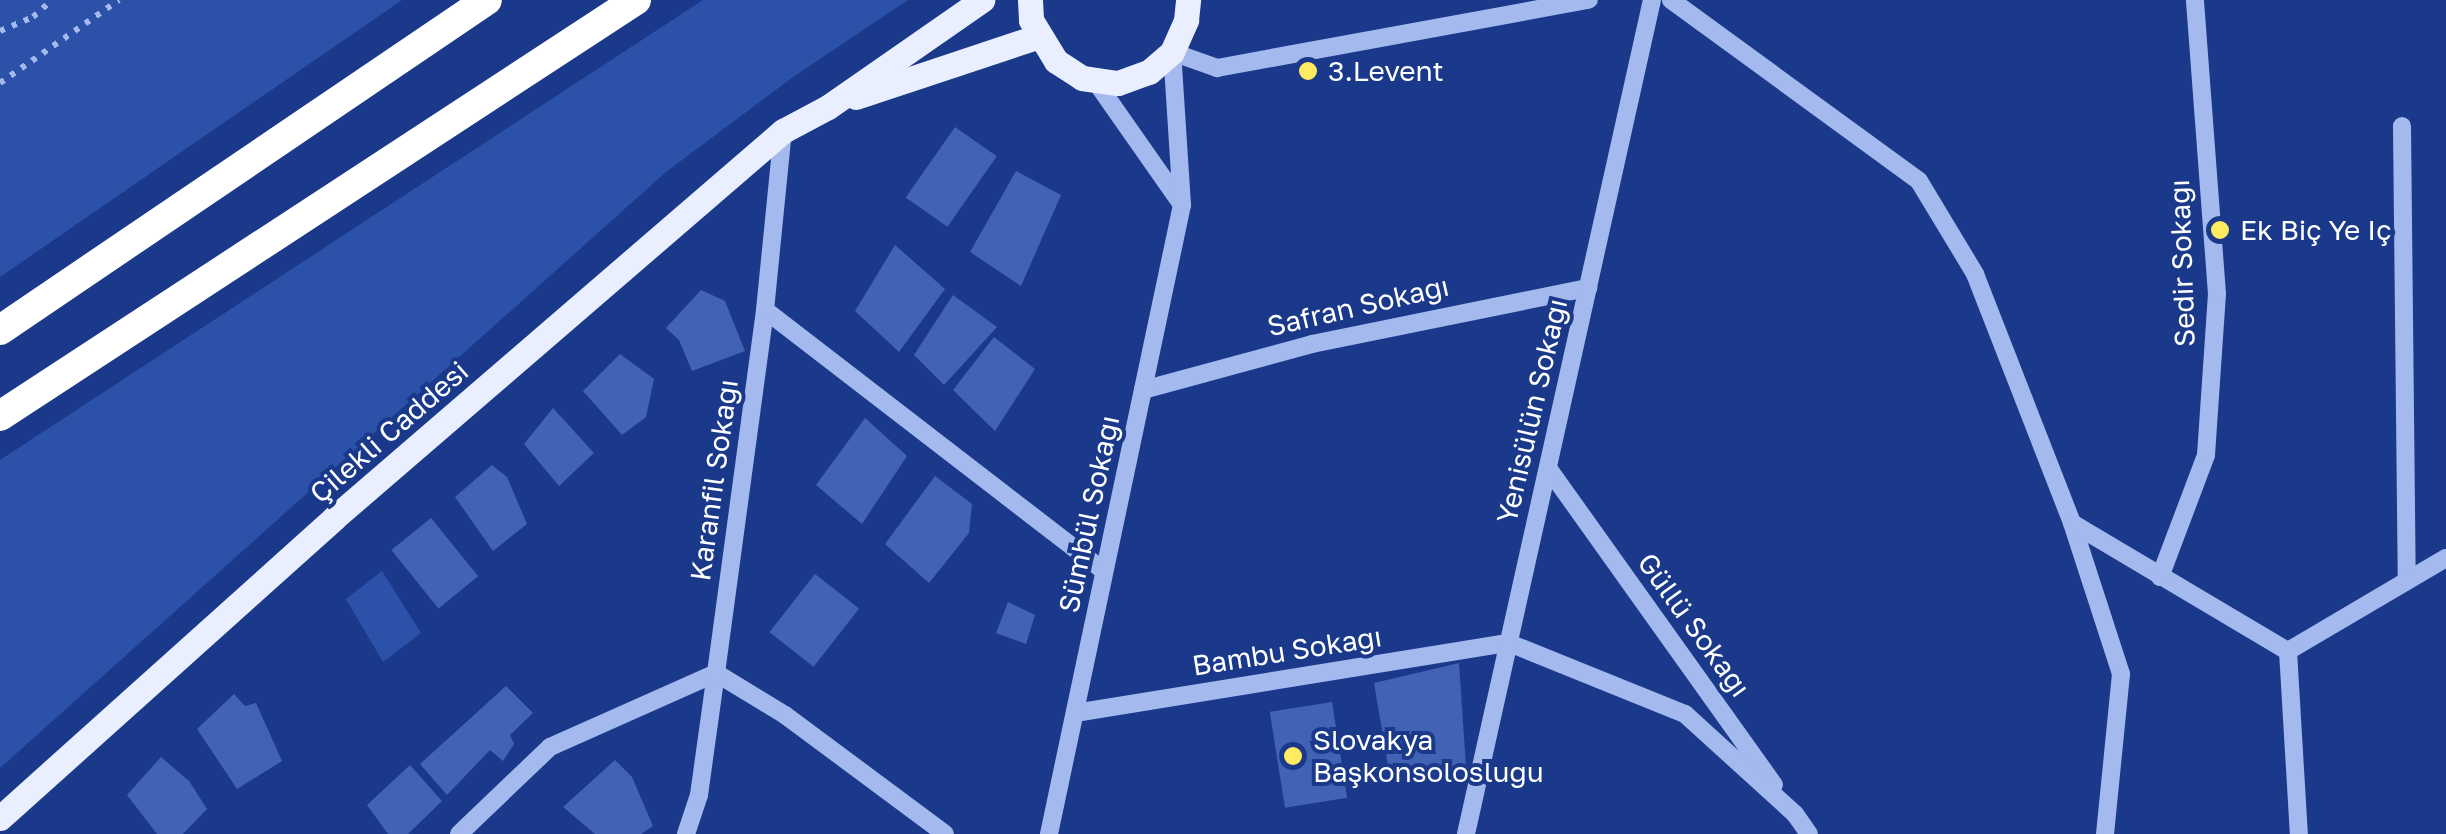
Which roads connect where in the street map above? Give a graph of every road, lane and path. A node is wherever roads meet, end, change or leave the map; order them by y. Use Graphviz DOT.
graph roads {
  1 [pos="52,0"];
  2 [pos="120,0"];
  3 [pos="488,0"];
  4 [pos="636,0"];
  5 [pos="982,0"];
  6 [pos="1030,0"];
  7 [pos="1188,0"];
  8 [pos="1589,0"];
  9 [pos="1652,0"];
  10 [pos="1670,0"];
  11 [pos="2195,0"];
  12 [pos="0,31"];
  13 [pos="1039,36"];
  14 [pos="1172,52"];
  15 [pos="1096,82"];
  16 [pos="0,83"];
  17 [pos="828,107"];
  18 [pos="2402,126"];
  19 [pos="782,131"];
  20 [pos="1182,205"];
  21 [pos="1588,288"];
  22 [pos="765,310"];
  23 [pos="0,330"];
  24 [pos="1143,390"];
  25 [pos="0,416"];
  26 [pos="1548,468"];
  27 [pos="2072,522"];
  28 [pos="2446,558"];
  29 [pos="1104,572"];
  30 [pos="2160,577"];
  31 [pos="2407,582"];
  32 [pos="1508,644"];
  33 [pos="2288,651"];
  34 [pos="716,673"];
  35 [pos="1074,713"];
  36 [pos="1795,814"];
  37 [pos="0,818"];
  38 [pos="459,834"];
  39 [pos="686,834"];
  40 [pos="945,834"];
  41 [pos="1049,834"];
  42 [pos="1466,834"];
  43 [pos="1809,834"];
  44 [pos="2105,834"];
  45 [pos="2299,834"];
  1 -- 12 [label="path"];
  2 -- 16 [label="path"];
  3 -- 23 [label="highway"];
  4 -- 25 [label="highway"];
  5 -- 17 [label="main road, Çilekli Caddesi"];
  6 -- 13 [label="main road"];
  7 -- 14 [label="main road"];
  8 -- 14 [label="street"];
  9 -- 21 [label="street, Yenisülün Sokağı"];
  10 -- 27 [label="street"];
  11 -- 30 [label="street, Sedir Sokağı"];
  13 -- 15 [label="main road"];
  13 -- 17 [label="main road, Çilekli Caddesi"];
  14 -- 15 [label="main road"];
  14 -- 20 [label="street, Sümbül Sokağı"];
  15 -- 20 [label="street"];
  17 -- 19 [label="main road, Çilekli Caddesi"];
  18 -- 31 [label="street"];
  19 -- 22 [label="street, Karanfil Sokağı"];
  19 -- 37 [label="main road, Çilekli Caddesi"];
  20 -- 24 [label="street, Sümbül Sokağı"];
  21 -- 24 [label="street, Safran Sokağı"];
  21 -- 26 [label="street, Yenisülün Sokağı"];
  22 -- 29 [label="street"];
  22 -- 34 [label="street, Karanfil Sokağı"];
  24 -- 29 [label="street, Sümbül Sokağı"];
  26 -- 32 [label="street, Yenisülün Sokağı"];
  26 -- 36 [label="street, Güllü Sokağı"];
  27 -- 30 [label="street"];
  27 -- 44 [label="street"];
  28 -- 31 [label="street"];
  29 -- 35 [label="street, Sümbül Sokağı"];
  30 -- 33 [label="street"];
  31 -- 33 [label="street"];
  32 -- 35 [label="street, Bambu Sokağı"];
  32 -- 36 [label="street, Güllü Sokağı"];
  32 -- 42 [label="street, Yenisülün Sokağı"];
  33 -- 45 [label="street"];
  34 -- 38 [label="street"];
  34 -- 39 [label="street, Karanfil Sokağı"];
  34 -- 40 [label="street"];
  35 -- 41 [label="street, Sümbül Sokağı"];
  36 -- 43 [label="street, Güllü Sokağı"];
}
